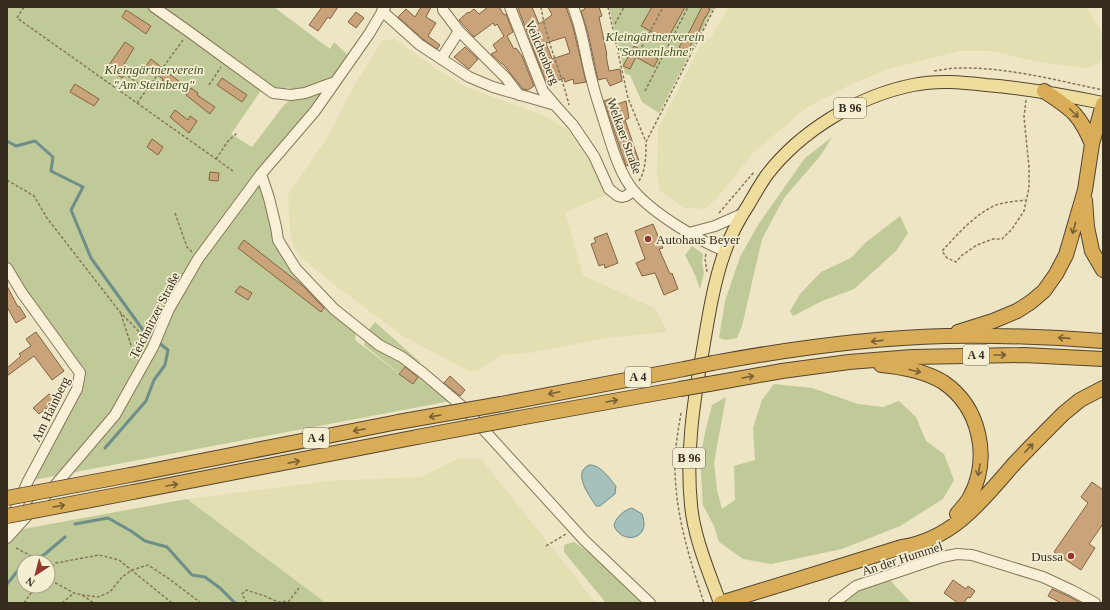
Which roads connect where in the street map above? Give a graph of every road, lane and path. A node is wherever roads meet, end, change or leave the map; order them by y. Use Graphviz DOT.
graph roads {
  1 [pos="24,7"];
  2 [pos="154,7"];
  3 [pos="443,7"];
  4 [pos="510,7"];
  5 [pos="541,7"];
  6 [pos="573,7"];
  7 [pos="608,7"];
  8 [pos="624,7"];
  9 [pos="663,7"];
  10 [pos="688,7"];
  11 [pos="715,7"];
  12 [pos="383,9"];
  13 [pos="615,24"];
  14 [pos="189,31"];
  15 [pos="459,31"];
  16 [pos="637,56"];
  17 [pos="227,59"];
  18 [pos="441,60"];
  19 [pos="933,71"];
  20 [pos="128,76"];
  21 [pos="335,82"];
  22 [pos="209,85"];
  23 [pos="1027,89"];
  24 [pos="147,90"];
  25 [pos="1103,90"];
  26 [pos="645,91"];
  27 [pos="1044,91"];
  28 [pos="519,95"];
  29 [pos="137,103"];
  30 [pos="1103,104"];
  31 [pos="555,105"];
  32 [pos="574,125"];
  33 [pos="237,133"];
  34 [pos="646,142"];
  35 [pos="1092,144"];
  36 [pos="216,159"];
  37 [pos="233,171"];
  38 [pos="755,172"];
  39 [pos="261,174"];
  40 [pos="7,180"];
  41 [pos="1085,190"];
  42 [pos="633,191"];
  43 [pos="1026,200"];
  44 [pos="719,212"];
  45 [pos="175,213"];
  46 [pos="742,214"];
  47 [pos="689,233"];
  48 [pos="725,251"];
  49 [pos="198,259"];
  50 [pos="7,268"];
  51 [pos="1103,270"];
  52 [pos="120,312"];
  53 [pos="944,336"];
  54 [pos="1103,341"];
  55 [pos="151,351"];
  56 [pos="1103,359"];
  57 [pos="849,362"];
  58 [pos="139,373"];
  59 [pos="1103,388"];
  60 [pos="7,498"];
  61 [pos="7,516"];
  62 [pos="7,529"];
  63 [pos="575,529"];
  64 [pos="7,538"];
  65 [pos="546,546"];
  66 [pos="902,547"];
  67 [pos="16,548"];
  68 [pos="27,554"];
  69 [pos="56,563"];
  70 [pos="132,570"];
  71 [pos="56,583"];
  72 [pos="775,587"];
  73 [pos="299,588"];
  74 [pos="74,593"];
  75 [pos="30,594"];
  76 [pos="82,595"];
  77 [pos="24,603"];
  78 [pos="62,603"];
  79 [pos="94,603"];
  80 [pos="172,603"];
  81 [pos="201,603"];
  82 [pos="247,603"];
  83 [pos="650,603"];
  84 [pos="720,603"];
  85 [pos="755,603"];
  86 [pos="834,603"];
  87 [pos="1095,603"];
  1 -- 29 [label="path"];
  2 -- 14 [label="street"];
  3 -- 15 [label="street"];
  4 -- 31 [label="street, Veilchenberg"];
  5 -- 32 [label="path"];
  6 -- 42 [label="street, Welkaer Straße"];
  7 -- 34 [label="path"];
  8 -- 13 [label="path"];
  9 -- 16 [label="path"];
  10 -- 26 [label="path"];
  11 -- 34 [label="path"];
  12 -- 18 [label="street, Teichnitzer Straße"];
  12 -- 21 [label="street, Teichnitzer Straße"];
  14 -- 17 [label="street"];
  14 -- 24 [label="path"];
  15 -- 18 [label="street"];
  15 -- 28 [label="street"];
  17 -- 21 [label="street"];
  17 -- 22 [label="path"];
  18 -- 28 [label="street, Teichnitzer Straße"];
  19 -- 25 [label="path"];
  20 -- 24 [label="path"];
  21 -- 39 [label="street, Teichnitzer Straße"];
  23 -- 27 [label="main road, B 96"];
  23 -- 43 [label="path"];
  23 -- 46 [label="main road, B 96"];
  24 -- 29 [label="path"];
  27 -- 30 [label="main road, B 96"];
  27 -- 35 [label="highway, one-way"];
  28 -- 31 [label="street, Teichnitzer Straße"];
  29 -- 36 [label="path"];
  30 -- 35 [label="highway"];
  31 -- 32 [label="street"];
  32 -- 42 [label="street"];
  33 -- 36 [label="path"];
  34 -- 42 [label="path"];
  35 -- 41 [label="highway"];
  36 -- 37 [label="path"];
  38 -- 44 [label="path"];
  39 -- 49 [label="street, Teichnitzer Straße"];
  39 -- 63 [label="street"];
  40 -- 52 [label="path"];
  41 -- 51 [label="highway"];
  41 -- 53 [label="highway, one-way"];
  42 -- 47 [label="street, Welkaer Straße"];
  43 -- 43 [label="path"];
  45 -- 49 [label="path"];
  46 -- 47 [label="street"];
  46 -- 48 [label="main road, B 96"];
  47 -- 48 [label="street, Welkaer Straße"];
  48 -- 84 [label="main road, B 96"];
  49 -- 55 [label="street, Teichnitzer Straße"];
  50 -- 62 [label="street, Am Hainberg"];
  52 -- 55 [label="path"];
  52 -- 58 [label="path"];
  54 -- 53 [label="highway, A 4, one-way"];
  53 -- 60 [label="highway, A 4, one-way, bridge"];
  55 -- 58 [label="street, Teichnitzer Straße"];
  57 -- 56 [label="highway, A 4, one-way"];
  61 -- 57 [label="highway, A 4, one-way, bridge"];
  57 -- 66 [label="highway, one-way"];
  58 -- 64 [label="street, Teichnitzer Straße"];
  66 -- 59 [label="highway, one-way"];
  63 -- 65 [label="path"];
  63 -- 83 [label="street"];
  66 -- 72 [label="highway"];
  67 -- 68 [label="path"];
  69 -- 70 [label="path"];
  70 -- 76 [label="path"];
  70 -- 80 [label="path"];
  70 -- 81 [label="path"];
  71 -- 74 [label="path"];
  72 -- 84 [label="highway"];
  72 -- 85 [label="highway"];
  73 -- 82 [label="path"];
  74 -- 76 [label="path"];
  74 -- 78 [label="path"];
  75 -- 77 [label="path"];
  76 -- 79 [label="path"];
  86 -- 87 [label="street, An der Hummel"];
}
